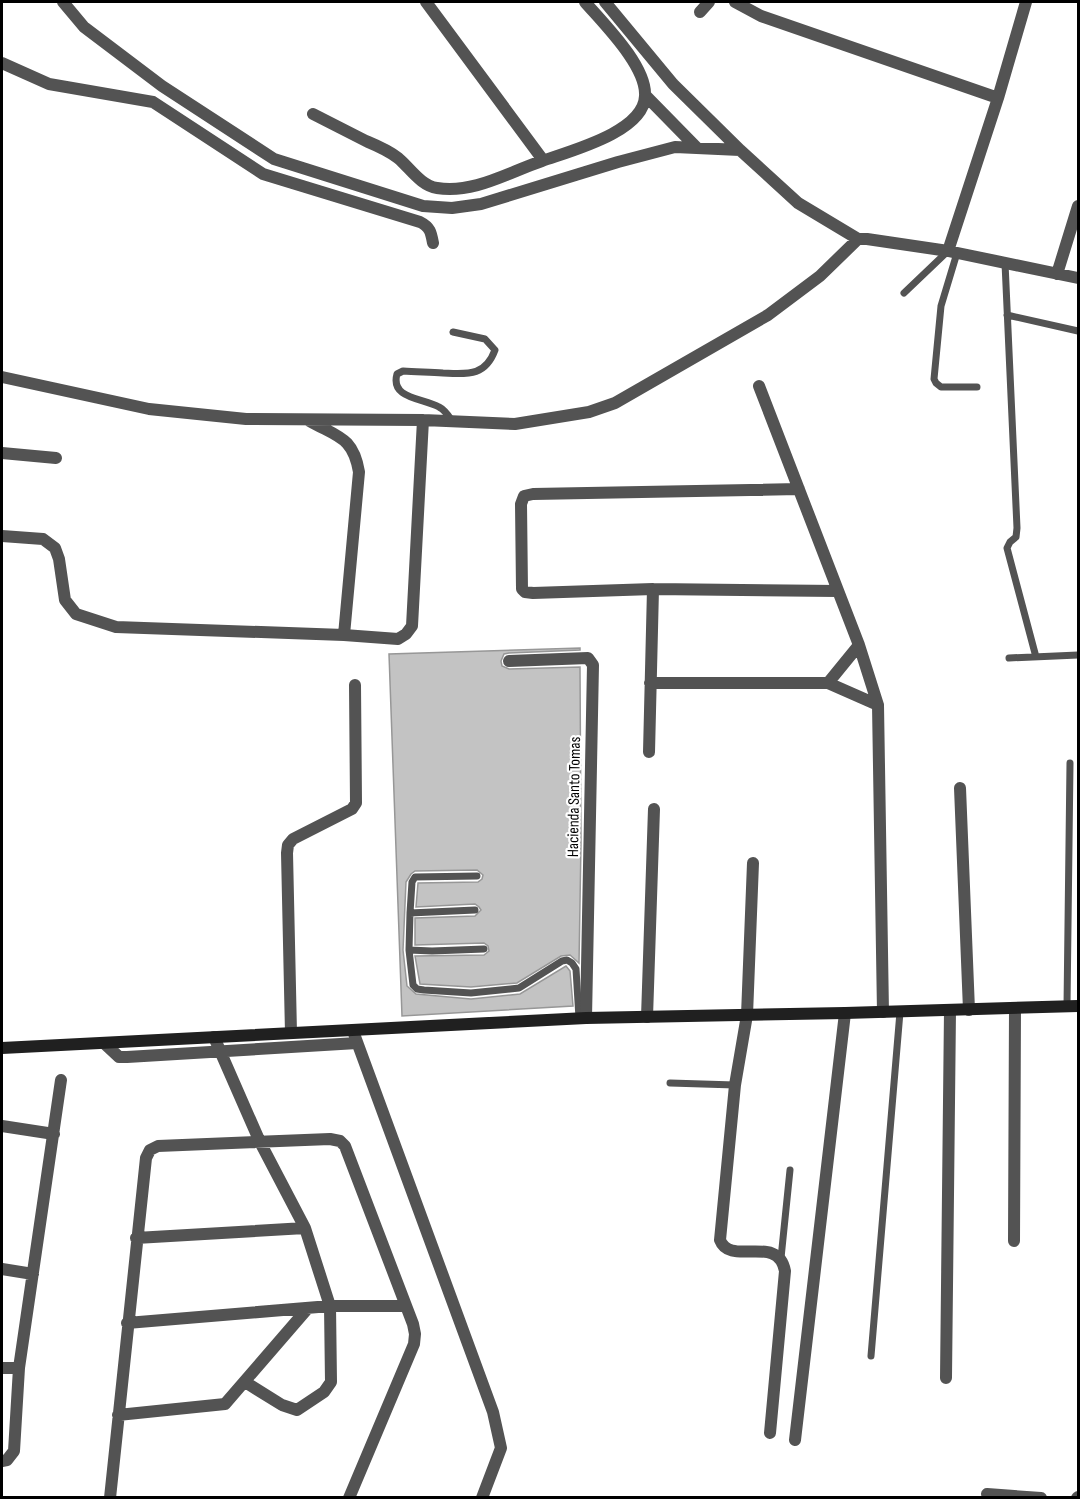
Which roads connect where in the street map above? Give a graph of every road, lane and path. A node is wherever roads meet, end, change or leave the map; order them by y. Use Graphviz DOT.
graph roads {
  1 [pos="63,2"];
  2 [pos="426,2"];
  3 [pos="585,2"];
  4 [pos="605,2"];
  5 [pos="709,2"];
  6 [pos="735,2"];
  7 [pos="1026,2"];
  8 [pos="700,12"];
  9 [pos="2,63"];
  10 [pos="162,86"];
  11 [pos="646,96"];
  12 [pos="998,98"];
  13 [pos="153,102"];
  14 [pos="313,114"];
  15 [pos="697,148"];
  16 [pos="740,150"];
  17 [pos="543,160"];
  18 [pos="1078,206"];
  19 [pos="858,239"];
  20 [pos="433,243"];
  21 [pos="952,252"];
  22 [pos="1005,263"];
  23 [pos="1057,274"];
  24 [pos="1078,278"];
  25 [pos="904,293"];
  26 [pos="1006,315"];
  27 [pos="1078,331"];
  28 [pos="453,333"];
  29 [pos="2,377"];
  30 [pos="759,386"];
  31 [pos="977,387"];
  32 [pos="307,419"];
  33 [pos="423,420"];
  34 [pos="452,422"];
  35 [pos="2,453"];
  36 [pos="56,458"];
  37 [pos="799,489"];
  38 [pos="2,536"];
  39 [pos="653,590"];
  40 [pos="838,591"];
  41 [pos="344,635"];
  42 [pos="859,645"];
  43 [pos="1078,655"];
  44 [pos="1036,657"];
  45 [pos="1009,658"];
  46 [pos="509,661"];
  47 [pos="650,683"];
  48 [pos="828,683"];
  49 [pos="356,685"];
  50 [pos="878,705"];
  51 [pos="649,752"];
  52 [pos="1070,764"];
  53 [pos="960,788"];
  54 [pos="654,809"];
  55 [pos="753,863"];
  56 [pos="477,876"];
  57 [pos="475,910"];
  58 [pos="410,913"];
  59 [pos="484,949"];
  60 [pos="409,950"];
  61 [pos="1073,1006"];
  62 [pos="1014,1008"];
  63 [pos="950,1010"];
  64 [pos="969,1010"];
  65 [pos="883,1012"];
  66 [pos="900,1012"];
  67 [pos="845,1013"];
  68 [pos="747,1015"];
  69 [pos="647,1017"];
  70 [pos="582,1018"];
  71 [pos="291,1033"];
  72 [pos="355,1036"];
  73 [pos="214,1037"];
  74 [pos="104,1043"];
  75 [pos="2,1048"];
  76 [pos="220,1050"];
  77 [pos="61,1080"];
  78 [pos="670,1083"];
  79 [pos="735,1085"];
  80 [pos="2,1126"];
  81 [pos="54,1134"];
  82 [pos="260,1142"];
  83 [pos="790,1170"];
  84 [pos="305,1228"];
  85 [pos="136,1238"];
  86 [pos="1014,1241"];
  87 [pos="781,1258"];
  88 [pos="2,1269"];
  89 [pos="33,1274"];
  90 [pos="330,1306"];
  91 [pos="406,1306"];
  92 [pos="308,1308"];
  93 [pos="127,1323"];
  94 [pos="871,1356"];
  95 [pos="2,1368"];
  96 [pos="19,1368"];
  97 [pos="946,1378"];
  98 [pos="245,1382"];
  99 [pos="118,1415"];
  100 [pos="770,1433"];
  101 [pos="795,1440"];
  102 [pos="2,1461"];
  103 [pos="987,1494"];
  104 [pos="110,1497"];
  105 [pos="349,1497"];
  106 [pos="482,1497"];
  107 [pos="1041,1497"];
  1 -- 10 [label="street"];
  2 -- 17 [label="street"];
  3 -- 11 [label="street"];
  4 -- 16 [label="street"];
  5 -- 8 [label="street"];
  6 -- 12 [label="street"];
  7 -- 12 [label="street"];
  9 -- 13 [label="street"];
  10 -- 13 [label="street"];
  10 -- 15 [label="street"];
  11 -- 15 [label="street"];
  11 -- 17 [label="street"];
  12 -- 21 [label="street"];
  13 -- 20 [label="street"];
  14 -- 17 [label="street"];
  15 -- 16 [label="street"];
  16 -- 19 [label="street"];
  18 -- 23 [label="street"];
  19 -- 21 [label="street"];
  19 -- 34 [label="street"];
  21 -- 22 [label="street"];
  21 -- 25 [label="lane"];
  21 -- 31 [label="lane"];
  22 -- 23 [label="street"];
  22 -- 26 [label="lane"];
  23 -- 24 [label="street"];
  26 -- 27 [label="lane"];
  26 -- 44 [label="lane"];
  28 -- 34 [label="lane"];
  29 -- 32 [label="street"];
  30 -- 37 [label="street"];
  32 -- 33 [label="street"];
  32 -- 41 [label="street"];
  33 -- 34 [label="street"];
  33 -- 41 [label="street"];
  35 -- 36 [label="street"];
  37 -- 39 [label="street"];
  37 -- 40 [label="street"];
  38 -- 41 [label="street"];
  39 -- 40 [label="street"];
  39 -- 47 [label="street"];
  40 -- 42 [label="street"];
  42 -- 48 [label="street"];
  42 -- 50 [label="street"];
  43 -- 44 [label="lane"];
  44 -- 45 [label="lane"];
  46 -- 70 [label="street, Hacienda Santo Tomas"];
  47 -- 48 [label="street"];
  47 -- 51 [label="street"];
  48 -- 50 [label="street"];
  49 -- 71 [label="street"];
  50 -- 65 [label="street"];
  52 -- 61 [label="lane"];
  53 -- 64 [label="street"];
  54 -- 69 [label="street"];
  55 -- 68 [label="street"];
  56 -- 58 [label="lane"];
  57 -- 58 [label="lane"];
  58 -- 60 [label="lane"];
  59 -- 60 [label="lane"];
  60 -- 70 [label="lane"];
  61 -- 62 [label="street"];
  62 -- 64 [label="street"];
  62 -- 86 [label="street"];
  63 -- 64 [label="street"];
  63 -- 66 [label="street"];
  63 -- 97 [label="street"];
  65 -- 66 [label="street"];
  65 -- 67 [label="street"];
  66 -- 94 [label="lane"];
  67 -- 68 [label="street"];
  67 -- 101 [label="street"];
  68 -- 69 [label="street"];
  68 -- 79 [label="street"];
  69 -- 70 [label="street"];
  70 -- 72 [label="street"];
  71 -- 72 [label="street"];
  71 -- 73 [label="street"];
  72 -- 76 [label="street"];
  72 -- 106 [label="street"];
  73 -- 74 [label="street"];
  73 -- 76 [label="street"];
  74 -- 75 [label="street"];
  74 -- 76 [label="street"];
  76 -- 82 [label="street"];
  77 -- 81 [label="street"];
  78 -- 79 [label="lane"];
  79 -- 87 [label="street"];
  80 -- 81 [label="street"];
  81 -- 89 [label="street"];
  82 -- 84 [label="street"];
  82 -- 85 [label="street"];
  82 -- 91 [label="street"];
  83 -- 87 [label="lane"];
  84 -- 85 [label="street"];
  84 -- 90 [label="street"];
  85 -- 93 [label="street"];
  87 -- 100 [label="street"];
  88 -- 89 [label="street"];
  89 -- 96 [label="street"];
  90 -- 91 [label="street"];
  90 -- 92 [label="street"];
  90 -- 98 [label="street"];
  91 -- 105 [label="street"];
  92 -- 93 [label="street"];
  92 -- 98 [label="street"];
  93 -- 99 [label="street"];
  95 -- 96 [label="street"];
  96 -- 102 [label="street"];
  98 -- 99 [label="street"];
  99 -- 104 [label="street"];
  103 -- 107 [label="street"];
}
